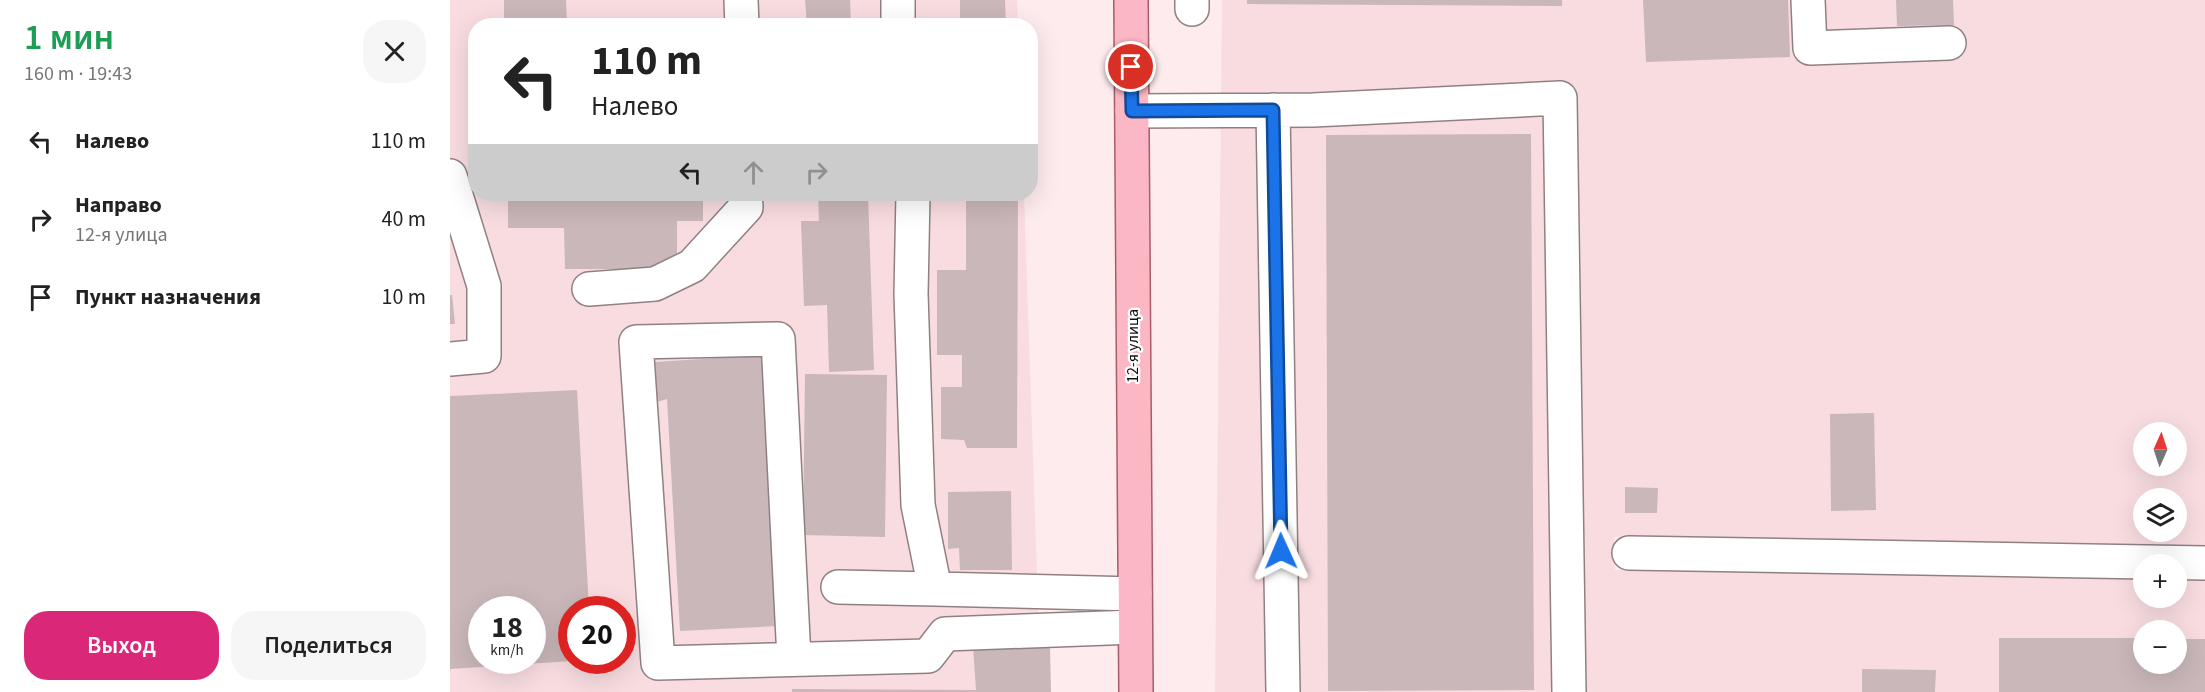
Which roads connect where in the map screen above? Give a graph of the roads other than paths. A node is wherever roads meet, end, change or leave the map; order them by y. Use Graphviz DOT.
graph roads {
  1 [pos="741,0"];
  2 [pos="898,0"];
  3 [pos="1131,0"];
  4 [pos="1808,0"];
  5 [pos="742,18"];
  6 [pos="898,18"];
  7 [pos="1949,43"];
  8 [pos="1273,110"];
  9 [pos="1132,111"];
  10 [pos="450,176"];
  11 [pos="746,201"];
  12 [pos="913,201"];
  13 [pos="589,289"];
  14 [pos="450,359"];
  15 [pos="1629,553"];
  16 [pos="2205,563"];
  17 [pos="838,587"];
  18 [pos="935,589"];
  19 [pos="1135,594"];
  20 [pos="1135,627"];
  21 [pos="794,659"];
  22 [pos="1136,692"];
  23 [pos="1283,692"];
  24 [pos="1569,692"];
  1 -- 5 [label="lane"];
  2 -- 6 [label="lane"];
  3 -- 9 [label="main road, 12-я улица"];
  4 -- 7 [label="lane"];
  8 -- 9 [label="lane"];
  8 -- 23 [label="lane"];
  8 -- 24 [label="lane"];
  9 -- 19 [label="main road, 12-я улица"];
  10 -- 14 [label="lane"];
  11 -- 13 [label="lane"];
  12 -- 18 [label="lane"];
  15 -- 16 [label="lane"];
  17 -- 18 [label="lane"];
  18 -- 19 [label="lane"];
  19 -- 20 [label="main road, 12-я улица"];
  20 -- 21 [label="lane"];
  20 -- 22 [label="main road, 12-я улица"];
  21 -- 21 [label="lane"];
}
